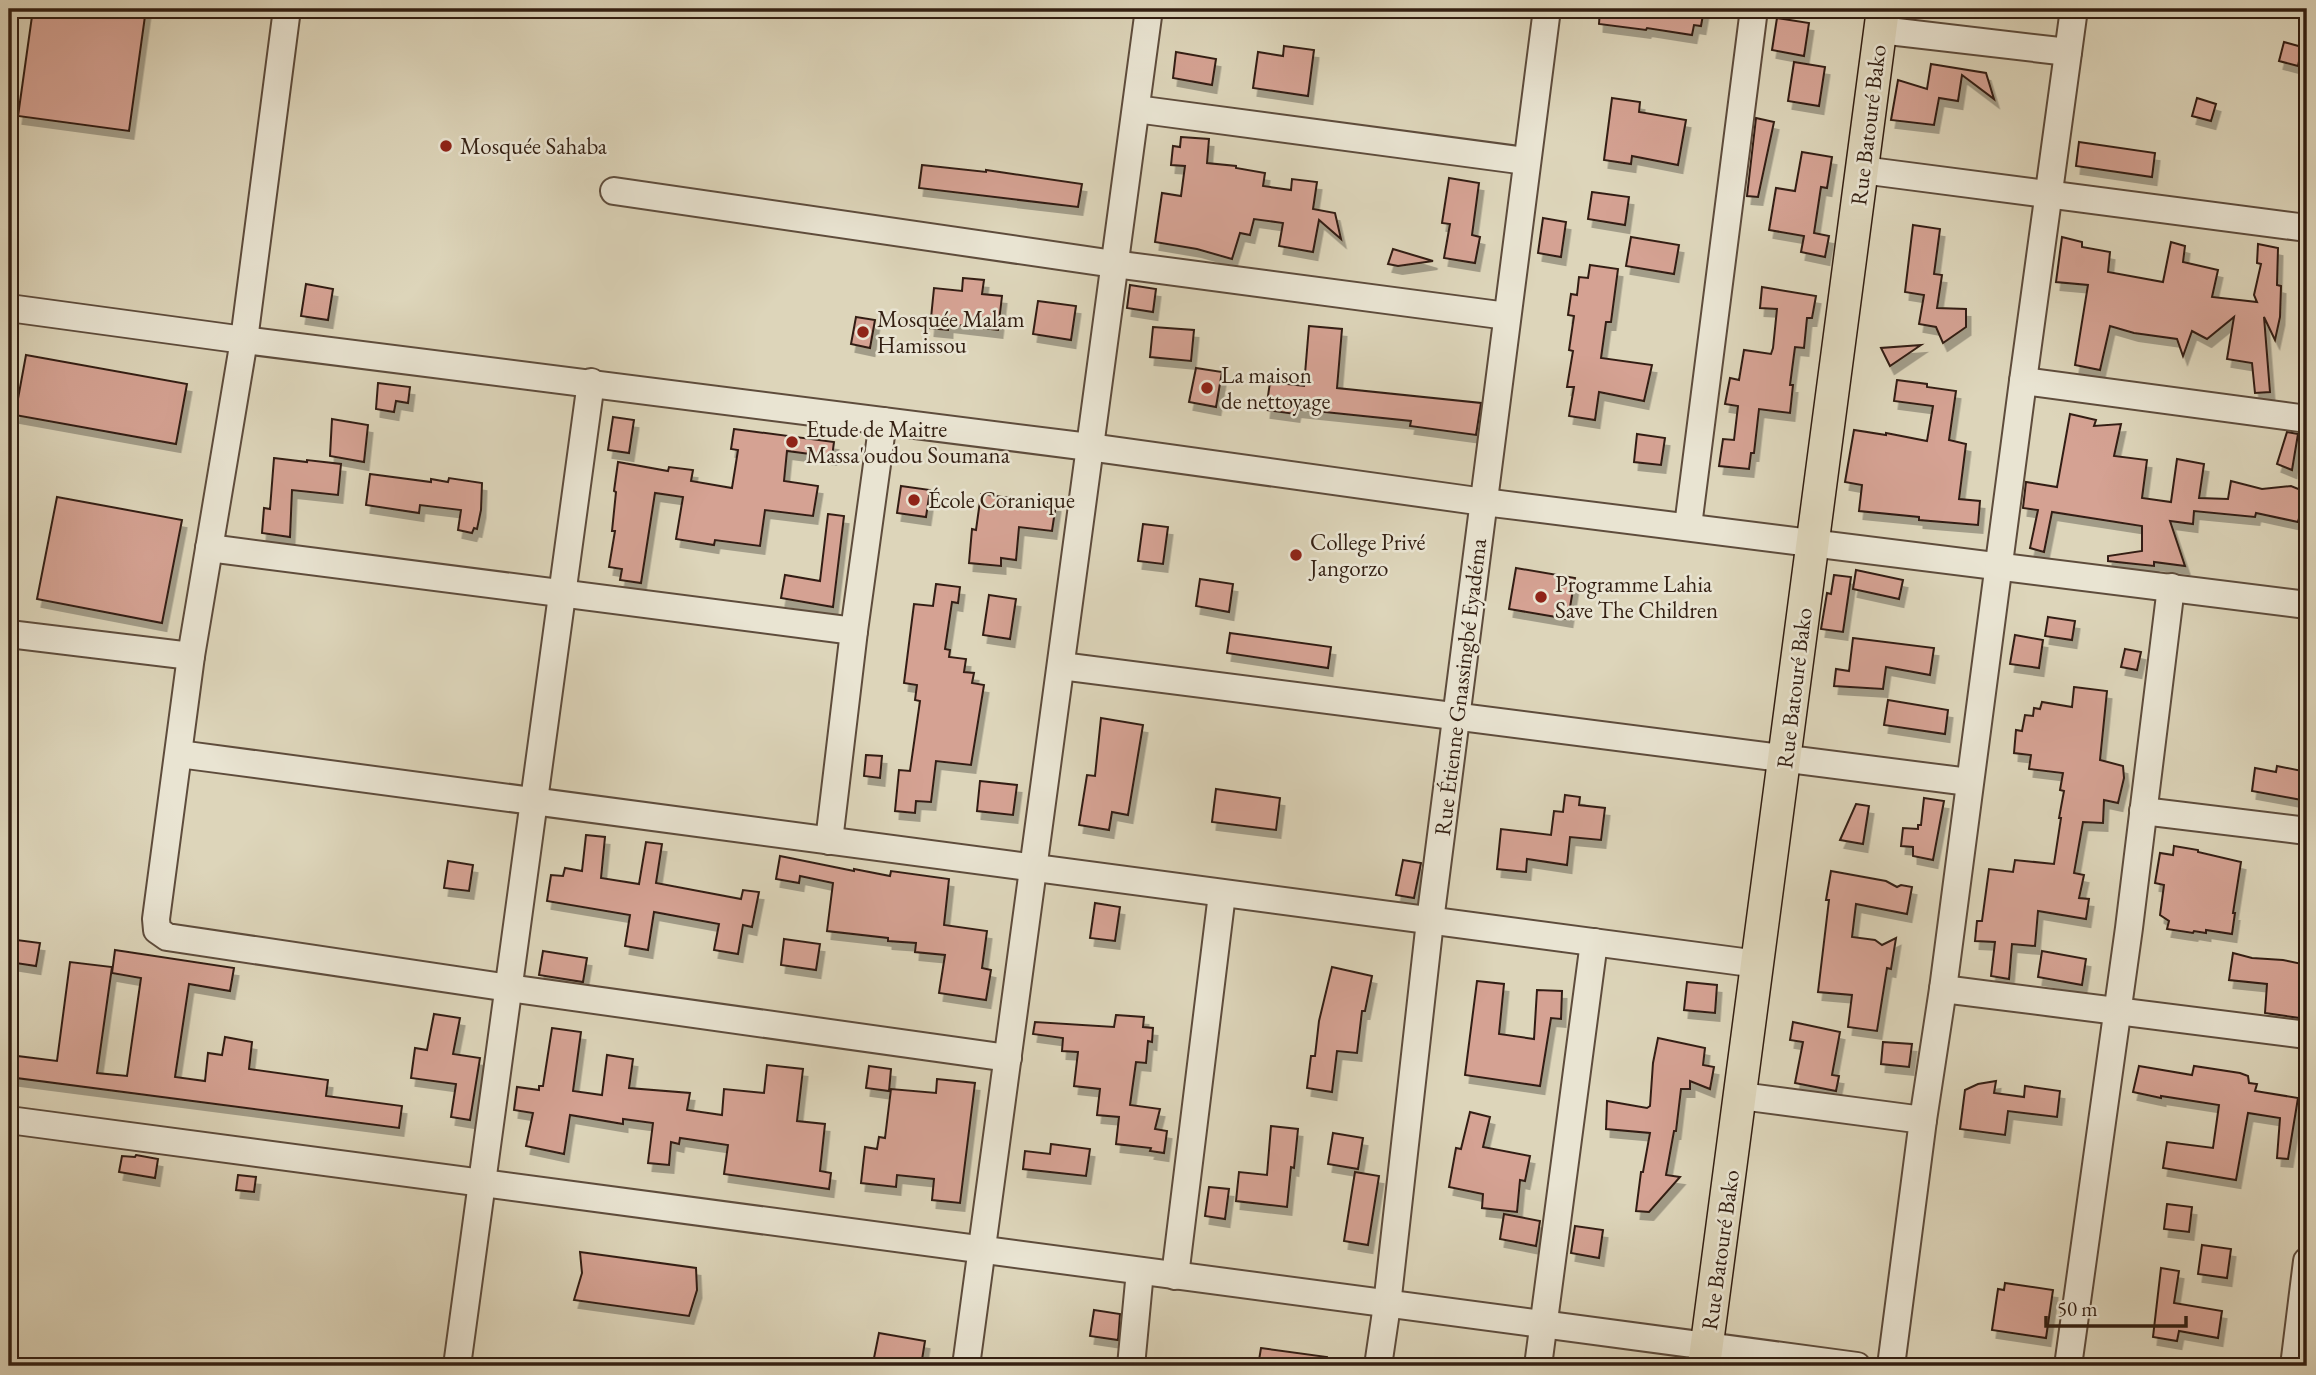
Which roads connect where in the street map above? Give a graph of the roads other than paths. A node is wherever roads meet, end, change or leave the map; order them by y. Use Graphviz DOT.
graph roads {
  1 [pos="287,9"];
  2 [pos="1149,9"];
  3 [pos="1547,9"];
  4 [pos="1754,9"];
  5 [pos="2074,9"];
  6 [pos="1881,19"];
  7 [pos="2068,52"];
  8 [pos="1136,109"];
  9 [pos="1526,161"];
  10 [pos="1862,170"];
  11 [pos="614,191"];
  12 [pos="2048,194"];
  13 [pos="2307,228"];
  14 [pos="1114,264"];
  15 [pos="9,308"];
  16 [pos="1507,316"];
  17 [pos="244,340"];
  18 [pos="2023,381"];
  19 [pos="591,382"];
  20 [pos="2307,419"];
  21 [pos="883,422"];
  22 [pos="1089,447"];
  23 [pos="1484,502"];
  24 [pos="1688,526"];
  25 [pos="1812,542"];
  26 [pos="209,548"];
  27 [pos="1998,566"];
  28 [pos="2171,587"];
  29 [pos="561,594"];
  30 [pos="2307,605"];
  31 [pos="854,631"];
  32 [pos="9,634"];
  33 [pos="191,656"];
  34 [pos="1061,666"];
  35 [pos="1456,716"];
  36 [pos="179,754"];
  37 [pos="1784,759"];
  38 [pos="1969,782"];
  39 [pos="533,801"];
  40 [pos="2143,811"];
  41 [pos="2307,831"];
  42 [pos="828,841"];
  43 [pos="1034,868"];
  44 [pos="1222,894"];
  45 [pos="1430,920"];
  46 [pos="1594,942"];
  47 [pos="1758,964"];
  48 [pos="509,988"];
  49 [pos="1943,989"];
  50 [pos="2117,1011"];
  51 [pos="2307,1035"];
  52 [pos="1008,1058"];
  53 [pos="1741,1096"];
  54 [pos="9,1120"];
  55 [pos="1923,1120"];
  56 [pos="483,1184"];
  57 [pos="981,1250"];
  58 [pos="2307,1261"];
  59 [pos="1140,1272"];
  60 [pos="1175,1276"];
  61 [pos="1387,1305"];
  62 [pos="1543,1325"];
  63 [pos="1705,1357"];
  64 [pos="457,1366"];
  65 [pos="966,1366"];
  66 [pos="1131,1366"];
  67 [pos="1378,1366"];
  68 [pos="1538,1366"];
  69 [pos="1857,1366"];
  70 [pos="1891,1366"];
  71 [pos="2068,1366"];
  72 [pos="2294,1366"];
  1 -- 17 [label="street"];
  2 -- 8 [label="street"];
  3 -- 9 [label="street, Rue Étienne Gnassingbé Eyadéma"];
  4 -- 24 [label="street"];
  5 -- 7 [label="street"];
  6 -- 7 [label="street"];
  6 -- 10 [label="main road, Rue Batouré Bako"];
  7 -- 12 [label="street"];
  8 -- 9 [label="street"];
  8 -- 14 [label="street"];
  9 -- 16 [label="street, Rue Étienne Gnassingbé Eyadéma"];
  10 -- 12 [label="street"];
  10 -- 25 [label="main road, Rue Batouré Bako"];
  11 -- 14 [label="street"];
  12 -- 13 [label="street"];
  12 -- 18 [label="street"];
  14 -- 16 [label="street"];
  14 -- 22 [label="street"];
  15 -- 17 [label="street"];
  16 -- 23 [label="street, Rue Étienne Gnassingbé Eyadéma"];
  17 -- 19 [label="street"];
  17 -- 26 [label="street"];
  18 -- 20 [label="street"];
  18 -- 27 [label="street"];
  19 -- 21 [label="street"];
  19 -- 29 [label="street"];
  21 -- 22 [label="street"];
  21 -- 31 [label="street"];
  22 -- 23 [label="street"];
  22 -- 34 [label="street"];
  23 -- 24 [label="street"];
  23 -- 35 [label="street, Rue Étienne Gnassingbé Eyadéma"];
  24 -- 25 [label="street"];
  25 -- 27 [label="street"];
  25 -- 37 [label="main road, Rue Batouré Bako"];
  26 -- 29 [label="street"];
  26 -- 33 [label="street"];
  27 -- 28 [label="street"];
  27 -- 38 [label="street"];
  28 -- 30 [label="street"];
  28 -- 40 [label="street"];
  29 -- 31 [label="street"];
  29 -- 39 [label="street"];
  31 -- 42 [label="street"];
  32 -- 33 [label="street"];
  33 -- 36 [label="street"];
  34 -- 35 [label="street"];
  34 -- 43 [label="street"];
  35 -- 37 [label="street"];
  35 -- 45 [label="street, Rue Étienne Gnassingbé Eyadéma"];
  36 -- 39 [label="street"];
  36 -- 48 [label="street"];
  37 -- 38 [label="street"];
  37 -- 47 [label="main road, Rue Batouré Bako"];
  38 -- 49 [label="street"];
  39 -- 42 [label="street"];
  39 -- 48 [label="street"];
  40 -- 41 [label="street"];
  40 -- 50 [label="street"];
  42 -- 43 [label="street"];
  43 -- 44 [label="street"];
  43 -- 52 [label="street"];
  44 -- 45 [label="street"];
  44 -- 60 [label="street"];
  45 -- 46 [label="street"];
  45 -- 61 [label="street, Rue Étienne Gnassingbé Eyadéma"];
  46 -- 47 [label="street"];
  46 -- 62 [label="street"];
  47 -- 53 [label="main road, Rue Batouré Bako"];
  48 -- 52 [label="street"];
  48 -- 56 [label="street"];
  49 -- 50 [label="street"];
  49 -- 55 [label="street"];
  50 -- 51 [label="street"];
  50 -- 71 [label="street"];
  52 -- 57 [label="street"];
  53 -- 55 [label="street"];
  53 -- 63 [label="main road, Rue Batouré Bako"];
  54 -- 56 [label="street"];
  55 -- 70 [label="street"];
  56 -- 57 [label="street"];
  56 -- 64 [label="street"];
  57 -- 59 [label="street"];
  57 -- 65 [label="street"];
  58 -- 72 [label="street"];
  59 -- 60 [label="street"];
  59 -- 66 [label="street"];
  60 -- 61 [label="street"];
  61 -- 62 [label="street"];
  61 -- 67 [label="street, Rue Étienne Gnassingbé Eyadéma"];
  62 -- 63 [label="street"];
  62 -- 68 [label="street"];
  63 -- 69 [label="street"];
}
